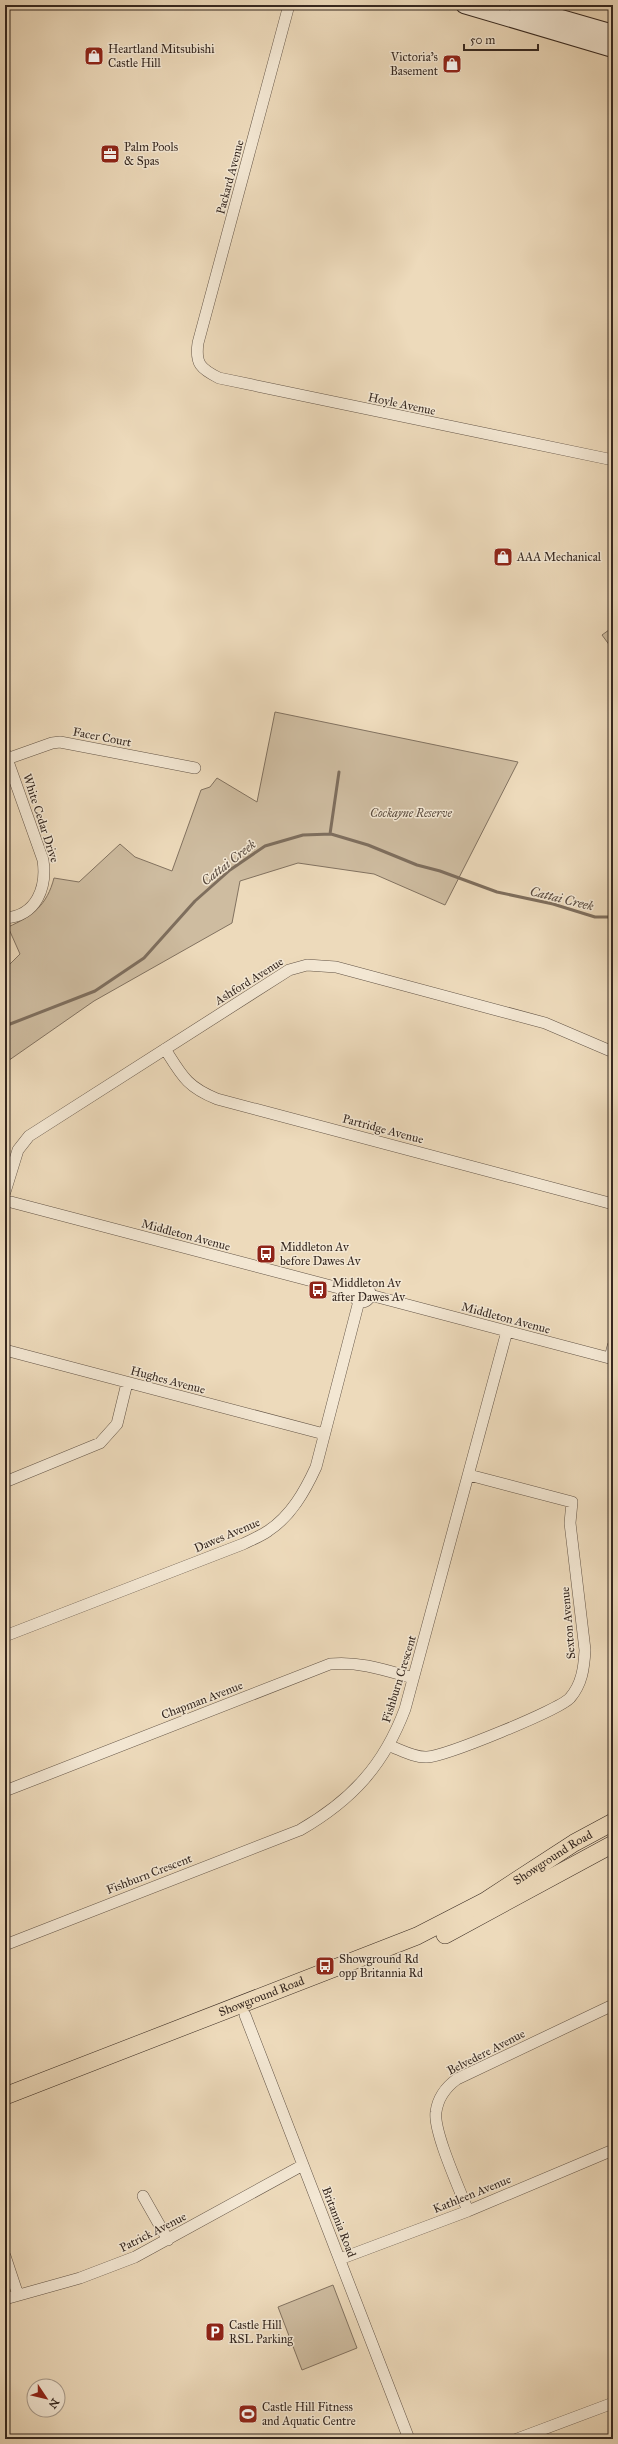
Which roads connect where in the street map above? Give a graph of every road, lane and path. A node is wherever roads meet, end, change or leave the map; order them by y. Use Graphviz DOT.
graph roads {
  1 [pos="289,5"];
  2 [pos="464,5"];
  3 [pos="516,5"];
  4 [pos="493,9"];
  5 [pos="613,33"];
  6 [pos="613,49"];
  7 [pos="196,356"];
  8 [pos="613,460"];
  9 [pos="6,756"];
  10 [pos="195,768"];
  11 [pos="5,918"];
  12 [pos="165,1049"];
  13 [pos="613,1052"];
  14 [pos="5,1192"];
  15 [pos="613,1204"];
  16 [pos="8,1205"];
  17 [pos="357,1297"];
  18 [pos="507,1331"];
  19 [pos="613,1346"];
  20 [pos="5,1350"];
  21 [pos="612,1358"];
  22 [pos="127,1383"];
  23 [pos="324,1434"];
  24 [pos="469,1475"];
  25 [pos="5,1482"];
  26 [pos="5,1636"];
  27 [pos="413,1678"];
  28 [pos="390,1746"];
  29 [pos="5,1791"];
  30 [pos="613,1822"];
  31 [pos="613,1844"];
  32 [pos="5,1945"];
  33 [pos="613,2005"];
  34 [pos="245,2015"];
  35 [pos="5,2096"];
  36 [pos="5,2108"];
  37 [pos="613,2150"];
  38 [pos="303,2165"];
  39 [pos="143,2196"];
  40 [pos="468,2211"];
  41 [pos="168,2240"];
  42 [pos="5,2256"];
  43 [pos="340,2259"];
  44 [pos="18,2295"];
  45 [pos="5,2299"];
  46 [pos="613,2403"];
  47 [pos="410,2439"];
  48 [pos="517,2439"];
  1 -- 7 [label="street, Packard Avenue"];
  2 -- 4 [label="main road"];
  3 -- 5 [label="main road"];
  4 -- 6 [label="main road"];
  7 -- 8 [label="street, Hoyle Avenue"];
  9 -- 10 [label="street, Facer Court"];
  9 -- 11 [label="street, White Cedar Drive"];
  12 -- 13 [label="street, Ashford Avenue"];
  12 -- 14 [label="street, Ashford Avenue"];
  12 -- 15 [label="street, Partridge Avenue"];
  14 -- 16 [label="street"];
  16 -- 17 [label="street, Middleton Avenue"];
  17 -- 18 [label="street, Middleton Avenue"];
  17 -- 23 [label="street, Dawes Avenue"];
  18 -- 21 [label="street, Middleton Avenue"];
  18 -- 24 [label="street, Fishburn Crescent"];
  19 -- 21 [label="street"];
  20 -- 22 [label="street, Hughes Avenue"];
  22 -- 23 [label="street, Hughes Avenue"];
  22 -- 25 [label="street"];
  23 -- 26 [label="street, Dawes Avenue"];
  24 -- 27 [label="street, Fishburn Crescent"];
  24 -- 28 [label="street, Sexton Avenue"];
  27 -- 28 [label="street, Fishburn Crescent"];
  27 -- 29 [label="street, Chapman Avenue"];
  28 -- 32 [label="street, Fishburn Crescent"];
  30 -- 35 [label="main road, Showground Road"];
  31 -- 34 [label="main road, Showground Road"];
  33 -- 40 [label="street, Belvedere Avenue"];
  34 -- 36 [label="main road, Showground Road"];
  34 -- 38 [label="street, Britannia Road"];
  37 -- 40 [label="street, Kathleen Avenue"];
  38 -- 41 [label="street, Patrick Avenue"];
  38 -- 43 [label="street, Britannia Road"];
  39 -- 41 [label="street"];
  40 -- 43 [label="street, Kathleen Avenue"];
  41 -- 44 [label="street, Patrick Avenue"];
  42 -- 44 [label="street"];
  43 -- 47 [label="street, Britannia Road"];
  44 -- 45 [label="street, Patrick Avenue"];
  46 -- 48 [label="street"];
}
